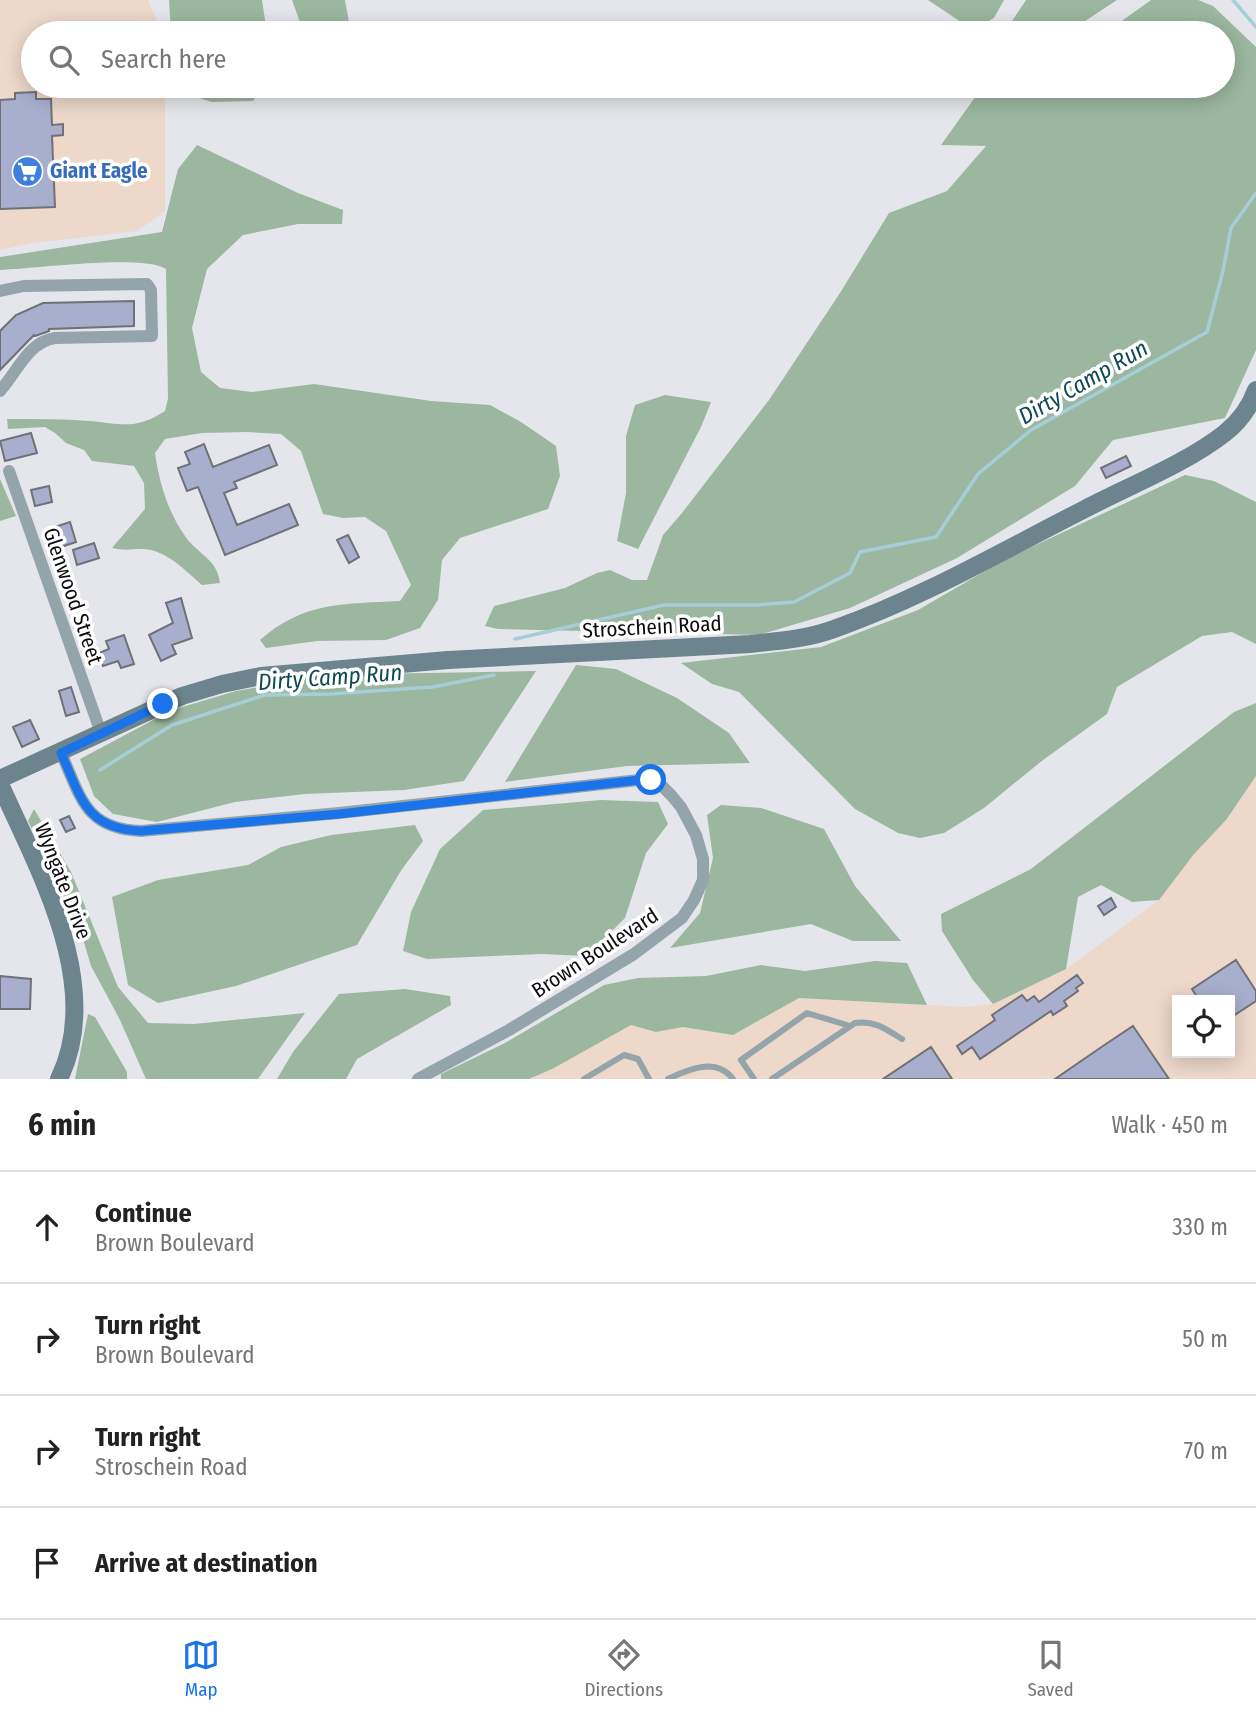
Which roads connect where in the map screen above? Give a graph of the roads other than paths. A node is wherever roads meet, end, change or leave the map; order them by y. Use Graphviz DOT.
graph roads {
  1 [pos="0,291"];
  2 [pos="1256,390"];
  3 [pos="0,391"];
  4 [pos="9,471"];
  5 [pos="101,733"];
  6 [pos="61,753"];
  7 [pos="0,782"];
  8 [pos="850,1026"];
  9 [pos="902,1039"];
  10 [pos="59,1079"];
  11 [pos="418,1079"];
  12 [pos="584,1079"];
  13 [pos="649,1079"];
  14 [pos="668,1079"];
  15 [pos="733,1079"];
  16 [pos="754,1079"];
  17 [pos="772,1079"];
  1 -- 3 [label="street"];
  2 -- 5 [label="street, Stroschein Road"];
  4 -- 5 [label="street, Glenwood Street"];
  5 -- 6 [label="street, Stroschein Road"];
  6 -- 7 [label="street, Stroschein Road"];
  6 -- 11 [label="street, Brown Boulevard"];
  7 -- 10 [label="street, Wyngate Drive"];
  8 -- 9 [label="lane"];
  8 -- 16 [label="lane"];
  8 -- 17 [label="lane"];
  12 -- 13 [label="lane"];
  14 -- 15 [label="lane"];
}
